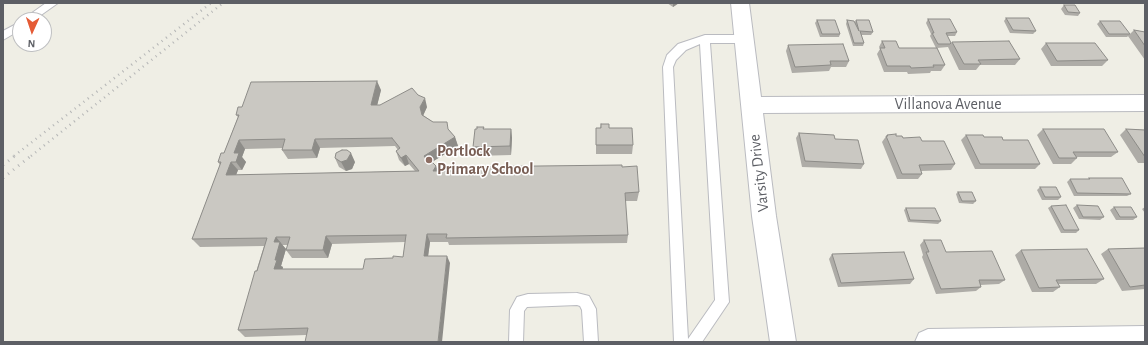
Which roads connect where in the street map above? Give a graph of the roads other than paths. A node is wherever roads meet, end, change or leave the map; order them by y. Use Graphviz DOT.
graph roads {
  1 [pos="53,3"];
  2 [pos="740,3"];
  3 [pos="39,12"];
  4 [pos="12,30"];
  5 [pos="3,36"];
  6 [pos="705,39"];
  7 [pos="744,39"];
  8 [pos="1145,102"];
  9 [pos="751,105"];
  10 [pos="1145,339"];
  11 [pos="516,342"];
  12 [pos="591,342"];
  13 [pos="681,342"];
  14 [pos="694,342"];
  15 [pos="783,342"];
  16 [pos="928,342"];
  1 -- 3 [label="lane"];
  2 -- 7 [label="street, Varsity Drive"];
  4 -- 5 [label="lane"];
  6 -- 7 [label="lane"];
  6 -- 13 [label="lane"];
  6 -- 14 [label="lane"];
  7 -- 9 [label="street, Varsity Drive"];
  8 -- 9 [label="street, Villanova Avenue"];
  9 -- 15 [label="street, Varsity Drive"];
  10 -- 16 [label="street"];
  11 -- 12 [label="lane"];
}
